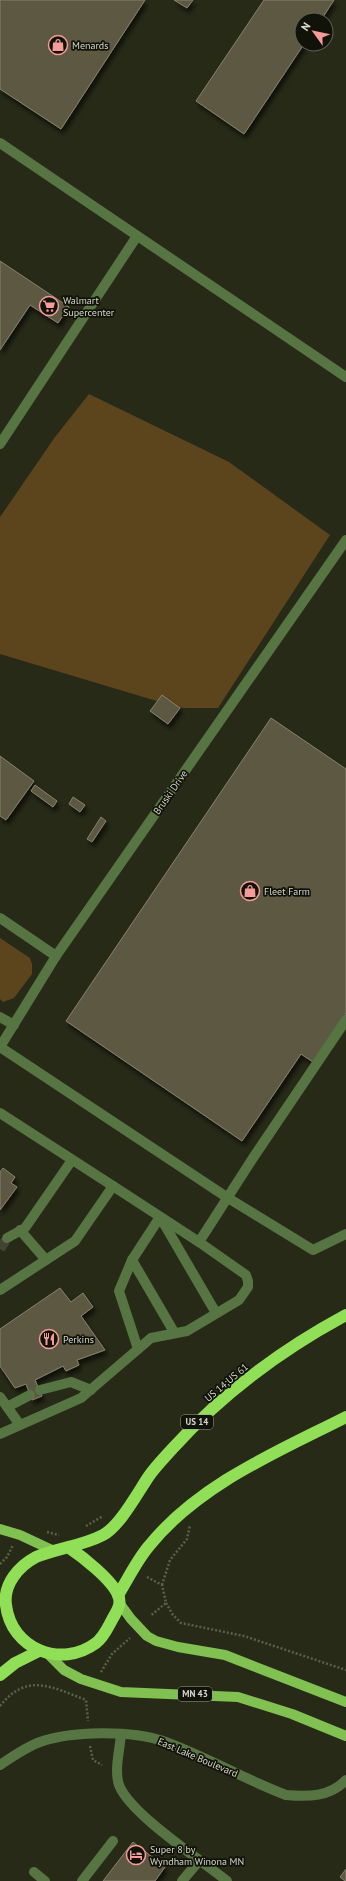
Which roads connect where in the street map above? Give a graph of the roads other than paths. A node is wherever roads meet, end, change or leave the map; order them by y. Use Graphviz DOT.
graph roads {
  1 [pos="0,143"];
  2 [pos="137,236"];
  3 [pos="346,377"];
  4 [pos="0,444"];
  5 [pos="346,540"];
  6 [pos="0,918"];
  7 [pos="56,956"];
  8 [pos="0,1016"];
  9 [pos="346,1020"];
  10 [pos="14,1025"];
  11 [pos="0,1047"];
  12 [pos="0,1114"];
  13 [pos="72,1160"];
  14 [pos="114,1186"];
  15 [pos="228,1198"];
  16 [pos="160,1216"];
  17 [pos="20,1230"];
  18 [pos="346,1234"];
  19 [pos="7,1238"];
  20 [pos="199,1242"];
  21 [pos="46,1260"];
  22 [pos="132,1260"];
  23 [pos="0,1290"];
  24 [pos="216,1313"];
  25 [pos="346,1315"];
  26 [pos="174,1332"];
  27 [pos="138,1349"];
  28 [pos="40,1390"];
  29 [pos="91,1390"];
  30 [pos="30,1395"];
  31 [pos="0,1397"];
  32 [pos="7,1407"];
  33 [pos="346,1417"];
  34 [pos="20,1425"];
  35 [pos="0,1434"];
  36 [pos="0,1529"];
  37 [pos="68,1547"];
  38 [pos="52,1550"];
  39 [pos="119,1599"];
  40 [pos="4,1603"];
  41 [pos="0,1625"];
  42 [pos="43,1652"];
  43 [pos="0,1675"];
  44 [pos="346,1702"];
  45 [pos="121,1734"];
  46 [pos="346,1736"];
  47 [pos="0,1765"];
  48 [pos="346,1780"];
  49 [pos="113,1841"];
  50 [pos="199,1861"];
  51 [pos="34,1872"];
  52 [pos="45,1881"];
  53 [pos="82,1881"];
  54 [pos="182,1881"];
  55 [pos="227,1881"];
  1 -- 2 [label="street"];
  2 -- 3 [label="street"];
  2 -- 4 [label="street"];
  5 -- 7 [label="street, Bruski Drive"];
  6 -- 7 [label="street"];
  7 -- 10 [label="street, Bruski Drive"];
  8 -- 10 [label="street"];
  9 -- 15 [label="street"];
  10 -- 11 [label="street, Bruski Drive"];
  11 -- 15 [label="street"];
  12 -- 13 [label="street"];
  13 -- 14 [label="street"];
  13 -- 17 [label="street"];
  14 -- 16 [label="street"];
  14 -- 21 [label="street"];
  15 -- 18 [label="street"];
  15 -- 20 [label="street"];
  16 -- 20 [label="street"];
  16 -- 22 [label="street"];
  16 -- 24 [label="street"];
  17 -- 19 [label="street"];
  17 -- 21 [label="street"];
  20 -- 24 [label="street"];
  21 -- 23 [label="street"];
  22 -- 26 [label="street"];
  22 -- 27 [label="street"];
  24 -- 26 [label="street"];
  25 -- 37 [label="highway, US 14;US 61 / US 14"];
  26 -- 27 [label="street"];
  27 -- 29 [label="street"];
  28 -- 29 [label="street"];
  29 -- 34 [label="street"];
  30 -- 32 [label="street"];
  31 -- 32 [label="street"];
  32 -- 34 [label="street"];
  33 -- 39 [label="highway"];
  34 -- 35 [label="street"];
  36 -- 38 [label="main road"];
  37 -- 38 [label="highway, US 14;US 61 / US 14"];
  37 -- 39 [label="highway"];
  38 -- 40 [label="highway, US 14;US 61 / US 14"];
  39 -- 42 [label="highway"];
  39 -- 44 [label="main road"];
  40 -- 41 [label="highway, US 14;US 61 / US 14"];
  40 -- 42 [label="highway"];
  42 -- 43 [label="highway"];
  42 -- 46 [label="main road, MN 43"];
  45 -- 47 [label="street, East Lake Boulevard"];
  45 -- 48 [label="street, East Lake Boulevard"];
  45 -- 50 [label="street"];
  49 -- 53 [label="street"];
  50 -- 54 [label="street"];
  50 -- 55 [label="street"];
  51 -- 52 [label="street"];
}
